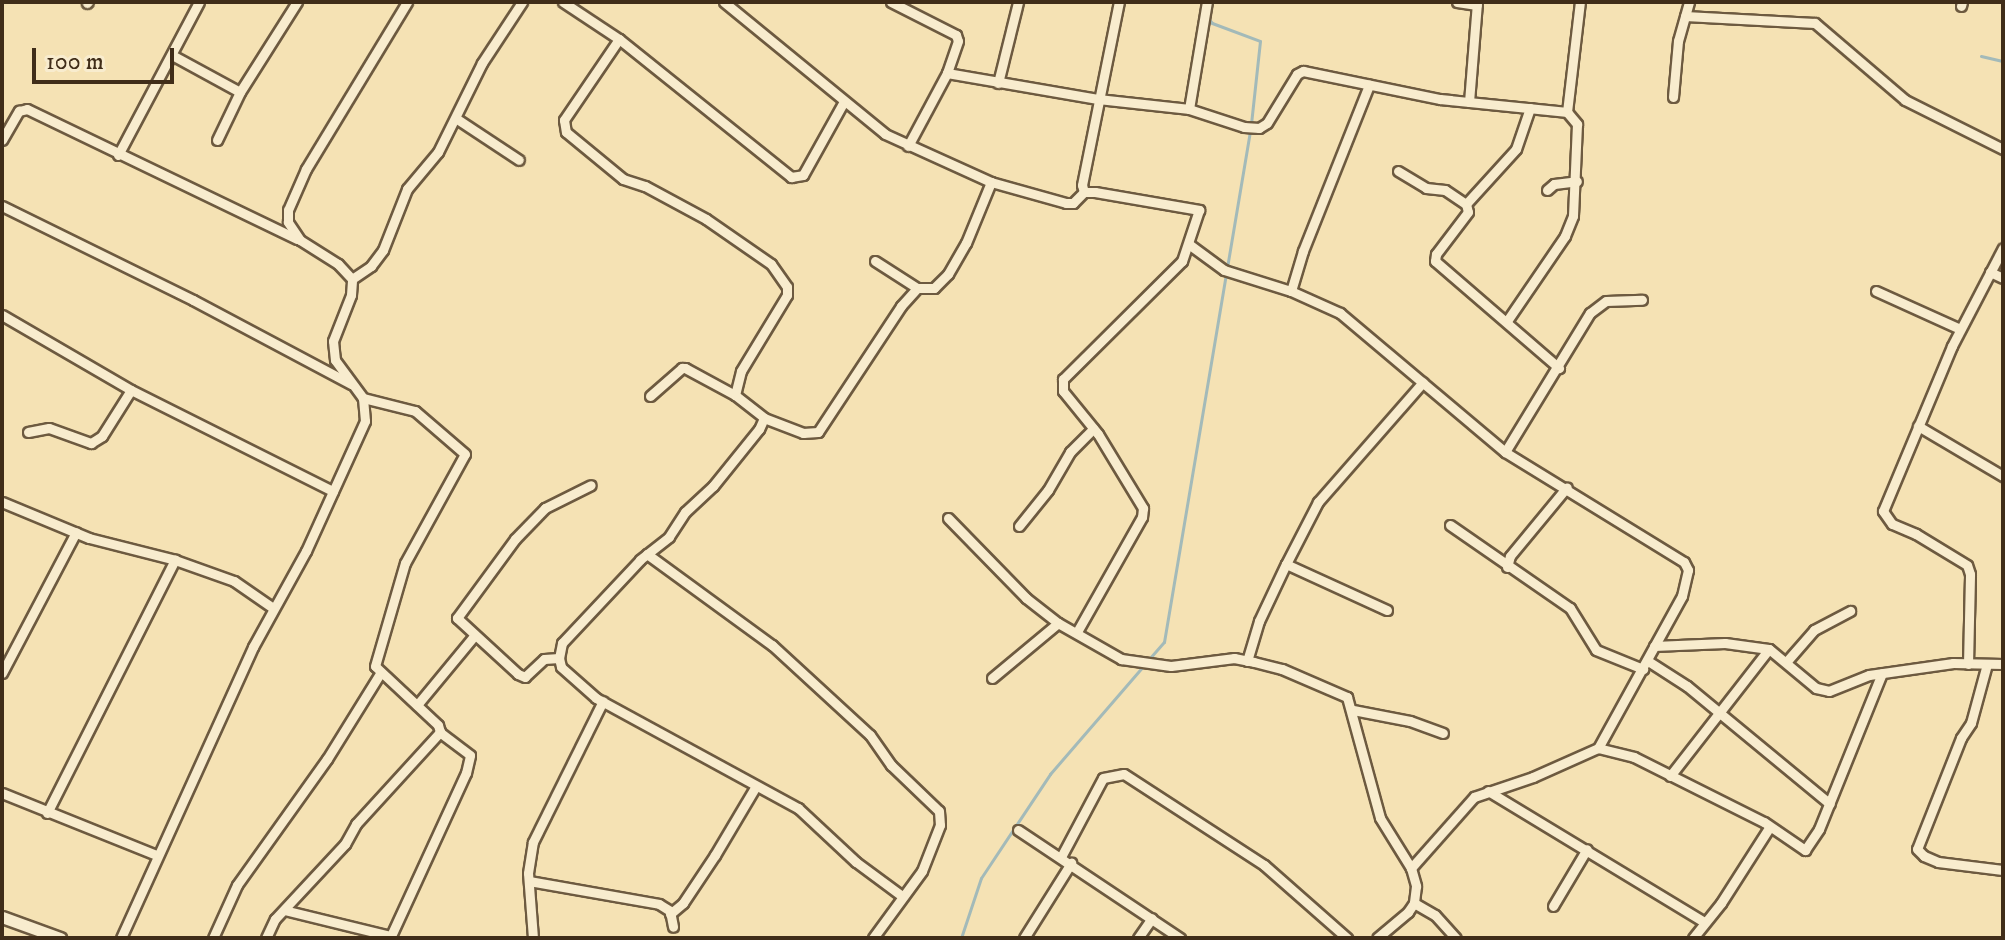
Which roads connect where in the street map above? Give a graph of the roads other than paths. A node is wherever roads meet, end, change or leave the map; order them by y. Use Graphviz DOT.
graph roads {
  1 [pos="199,2"];
  2 [pos="297,2"];
  3 [pos="407,2"];
  4 [pos="522,2"];
  5 [pos="563,2"];
  6 [pos="724,2"];
  7 [pos="891,2"];
  8 [pos="1018,2"];
  9 [pos="1119,2"];
  10 [pos="1207,2"];
  11 [pos="1457,2"];
  12 [pos="1580,2"];
  13 [pos="1689,2"];
  14 [pos="1477,3"];
  15 [pos="1685,16"];
  16 [pos="619,39"];
  17 [pos="172,55"];
  18 [pos="947,73"];
  19 [pos="998,83"];
  20 [pos="1369,85"];
  21 [pos="240,92"];
  22 [pos="1673,97"];
  23 [pos="1098,99"];
  24 [pos="1469,102"];
  25 [pos="843,103"];
  26 [pos="1530,108"];
  27 [pos="1189,109"];
  28 [pos="1567,112"];
  29 [pos="457,119"];
  30 [pos="2,140"];
  31 [pos="217,140"];
  32 [pos="908,146"];
  33 [pos="2003,149"];
  34 [pos="118,155"];
  35 [pos="519,160"];
  36 [pos="1398,171"];
  37 [pos="1577,181"];
  38 [pos="991,182"];
  39 [pos="1547,190"];
  40 [pos="1084,192"];
  41 [pos="1466,204"];
  42 [pos="2,206"];
  43 [pos="300,240"];
  44 [pos="1190,245"];
  45 [pos="2003,248"];
  46 [pos="875,261"];
  47 [pos="1990,272"];
  48 [pos="2003,278"];
  49 [pos="352,279"];
  50 [pos="917,288"];
  51 [pos="1291,291"];
  52 [pos="1876,291"];
  53 [pos="1642,300"];
  54 [pos="2,315"];
  55 [pos="1507,321"];
  56 [pos="1960,329"];
  57 [pos="335,360"];
  58 [pos="1559,368"];
  59 [pos="323,369"];
  60 [pos="1423,382"];
  61 [pos="357,387"];
  62 [pos="131,390"];
  63 [pos="735,395"];
  64 [pos="650,396"];
  65 [pos="363,398"];
  66 [pos="764,418"];
  67 [pos="1918,426"];
  68 [pos="1093,429"];
  69 [pos="28,432"];
  70 [pos="1505,452"];
  71 [pos="2003,460"];
  72 [pos="1994,470"];
  73 [pos="2003,476"];
  74 [pos="591,485"];
  75 [pos="1567,487"];
  76 [pos="333,491"];
  77 [pos="2,502"];
  78 [pos="948,518"];
  79 [pos="1450,525"];
  80 [pos="1019,526"];
  81 [pos="76,532"];
  82 [pos="647,554"];
  83 [pos="1510,556"];
  84 [pos="175,560"];
  85 [pos="1498,560"];
  86 [pos="1286,564"];
  87 [pos="1507,567"];
  88 [pos="273,608"];
  89 [pos="1387,610"];
  90 [pos="1850,611"];
  91 [pos="1058,623"];
  92 [pos="1077,632"];
  93 [pos="474,636"];
  94 [pos="1654,646"];
  95 [pos="1769,649"];
  96 [pos="559,658"];
  97 [pos="1247,661"];
  98 [pos="1787,661"];
  99 [pos="1968,664"];
  100 [pos="1987,664"];
  101 [pos="2003,664"];
  102 [pos="1645,665"];
  103 [pos="381,672"];
  104 [pos="2,673"];
  105 [pos="1882,673"];
  106 [pos="992,678"];
  107 [pos="603,701"];
  108 [pos="417,705"];
  109 [pos="1353,710"];
  110 [pos="1721,714"];
  111 [pos="440,732"];
  112 [pos="1443,733"];
  113 [pos="1598,748"];
  114 [pos="1670,776"];
  115 [pos="756,786"];
  116 [pos="1488,791"];
  117 [pos="2,793"];
  118 [pos="1830,804"];
  119 [pos="47,813"];
  120 [pos="1769,828"];
  121 [pos="1018,830"];
  122 [pos="1587,849"];
  123 [pos="156,855"];
  124 [pos="1061,857"];
  125 [pos="1071,863"];
  126 [pos="1411,868"];
  127 [pos="2003,870"];
  128 [pos="529,881"];
  129 [pos="902,896"];
  130 [pos="1414,903"];
  131 [pos="1553,906"];
  132 [pos="284,910"];
  133 [pos="670,914"];
  134 [pos="2,917"];
  135 [pos="1152,918"];
  136 [pos="1704,922"];
  137 [pos="673,927"];
  138 [pos="391,937"];
  139 [pos="60,938"];
  140 [pos="121,938"];
  141 [pos="213,938"];
  142 [pos="266,938"];
  143 [pos="533,938"];
  144 [pos="873,938"];
  145 [pos="1024,938"];
  146 [pos="1138,938"];
  147 [pos="1180,938"];
  148 [pos="1347,938"];
  149 [pos="1377,938"];
  150 [pos="1456,938"];
  151 [pos="1693,938"];
  1 -- 17 [label="street"];
  2 -- 21 [label="street"];
  3 -- 43 [label="street"];
  4 -- 29 [label="street"];
  5 -- 16 [label="street"];
  6 -- 25 [label="street"];
  7 -- 18 [label="street"];
  8 -- 19 [label="street"];
  9 -- 23 [label="street"];
  10 -- 27 [label="street"];
  11 -- 14 [label="street"];
  12 -- 28 [label="street"];
  13 -- 15 [label="street"];
  14 -- 24 [label="street"];
  15 -- 22 [label="street"];
  15 -- 33 [label="street"];
  16 -- 25 [label="street"];
  16 -- 63 [label="street"];
  17 -- 21 [label="street"];
  17 -- 34 [label="street"];
  18 -- 19 [label="street"];
  18 -- 32 [label="street"];
  19 -- 23 [label="street"];
  20 -- 24 [label="street"];
  20 -- 27 [label="street"];
  20 -- 51 [label="street"];
  21 -- 31 [label="street"];
  23 -- 27 [label="street"];
  23 -- 40 [label="street"];
  24 -- 26 [label="street"];
  25 -- 32 [label="street"];
  26 -- 28 [label="street"];
  26 -- 41 [label="street"];
  28 -- 37 [label="street"];
  29 -- 35 [label="street"];
  29 -- 49 [label="street"];
  30 -- 34 [label="street"];
  32 -- 38 [label="street"];
  34 -- 43 [label="street"];
  36 -- 41 [label="street"];
  37 -- 39 [label="street"];
  37 -- 55 [label="street"];
  38 -- 40 [label="street"];
  38 -- 50 [label="street"];
  40 -- 44 [label="street"];
  41 -- 55 [label="street"];
  42 -- 59 [label="street"];
  43 -- 49 [label="street"];
  44 -- 51 [label="street"];
  44 -- 68 [label="street"];
  45 -- 47 [label="street"];
  46 -- 50 [label="street"];
  47 -- 48 [label="street"];
  47 -- 56 [label="street"];
  49 -- 57 [label="street"];
  50 -- 66 [label="street"];
  51 -- 60 [label="street"];
  52 -- 56 [label="street"];
  53 -- 58 [label="street"];
  54 -- 62 [label="street"];
  55 -- 58 [label="street"];
  56 -- 67 [label="street"];
  57 -- 59 [label="street"];
  57 -- 61 [label="street"];
  58 -- 70 [label="street"];
  59 -- 61 [label="street"];
  60 -- 70 [label="street"];
  60 -- 86 [label="street"];
  61 -- 65 [label="street"];
  62 -- 69 [label="street"];
  62 -- 76 [label="street"];
  63 -- 64 [label="street"];
  63 -- 66 [label="street"];
  65 -- 76 [label="street"];
  65 -- 103 [label="street"];
  66 -- 82 [label="street"];
  67 -- 72 [label="street"];
  67 -- 99 [label="street"];
  68 -- 80 [label="street"];
  68 -- 92 [label="street"];
  70 -- 75 [label="street"];
  71 -- 72 [label="street"];
  72 -- 73 [label="street"];
  74 -- 93 [label="street"];
  75 -- 83 [label="street"];
  75 -- 94 [label="street"];
  76 -- 88 [label="street"];
  77 -- 81 [label="street"];
  78 -- 91 [label="street"];
  79 -- 85 [label="street"];
  81 -- 84 [label="street"];
  81 -- 104 [label="street"];
  82 -- 96 [label="street"];
  82 -- 129 [label="street"];
  83 -- 85 [label="street"];
  83 -- 87 [label="street"];
  84 -- 88 [label="street"];
  84 -- 119 [label="street"];
  85 -- 87 [label="street"];
  86 -- 89 [label="street"];
  86 -- 97 [label="street"];
  87 -- 102 [label="street"];
  88 -- 123 [label="street"];
  90 -- 98 [label="street"];
  91 -- 92 [label="street"];
  91 -- 106 [label="street"];
  92 -- 97 [label="street"];
  93 -- 96 [label="street"];
  93 -- 108 [label="street"];
  94 -- 95 [label="street"];
  94 -- 102 [label="street"];
  95 -- 98 [label="street"];
  95 -- 110 [label="street"];
  96 -- 107 [label="street"];
  97 -- 109 [label="street"];
  98 -- 105 [label="street"];
  99 -- 100 [label="street"];
  99 -- 105 [label="street"];
  100 -- 101 [label="street"];
  100 -- 127 [label="street"];
  102 -- 110 [label="street"];
  102 -- 113 [label="street"];
  103 -- 108 [label="street"];
  103 -- 141 [label="street"];
  105 -- 118 [label="street"];
  107 -- 115 [label="street"];
  107 -- 128 [label="street"];
  108 -- 111 [label="street"];
  109 -- 112 [label="street"];
  109 -- 126 [label="street"];
  110 -- 114 [label="street"];
  110 -- 118 [label="street"];
  111 -- 132 [label="street"];
  111 -- 138 [label="street"];
  113 -- 114 [label="street"];
  113 -- 116 [label="street"];
  114 -- 120 [label="street"];
  115 -- 129 [label="street"];
  115 -- 133 [label="street"];
  116 -- 122 [label="street"];
  116 -- 126 [label="street"];
  117 -- 119 [label="street"];
  118 -- 120 [label="street"];
  119 -- 123 [label="street"];
  120 -- 136 [label="street"];
  121 -- 124 [label="street"];
  122 -- 131 [label="street"];
  122 -- 136 [label="street"];
  123 -- 140 [label="street"];
  124 -- 125 [label="street"];
  124 -- 148 [label="street"];
  125 -- 135 [label="street"];
  125 -- 145 [label="street"];
  126 -- 130 [label="street"];
  128 -- 133 [label="street"];
  128 -- 143 [label="street"];
  129 -- 144 [label="street"];
  130 -- 149 [label="street"];
  130 -- 150 [label="street"];
  132 -- 138 [label="street"];
  132 -- 142 [label="street"];
  133 -- 137 [label="street"];
  134 -- 139 [label="street"];
  135 -- 146 [label="street"];
  135 -- 147 [label="street"];
  136 -- 151 [label="street"];
}
